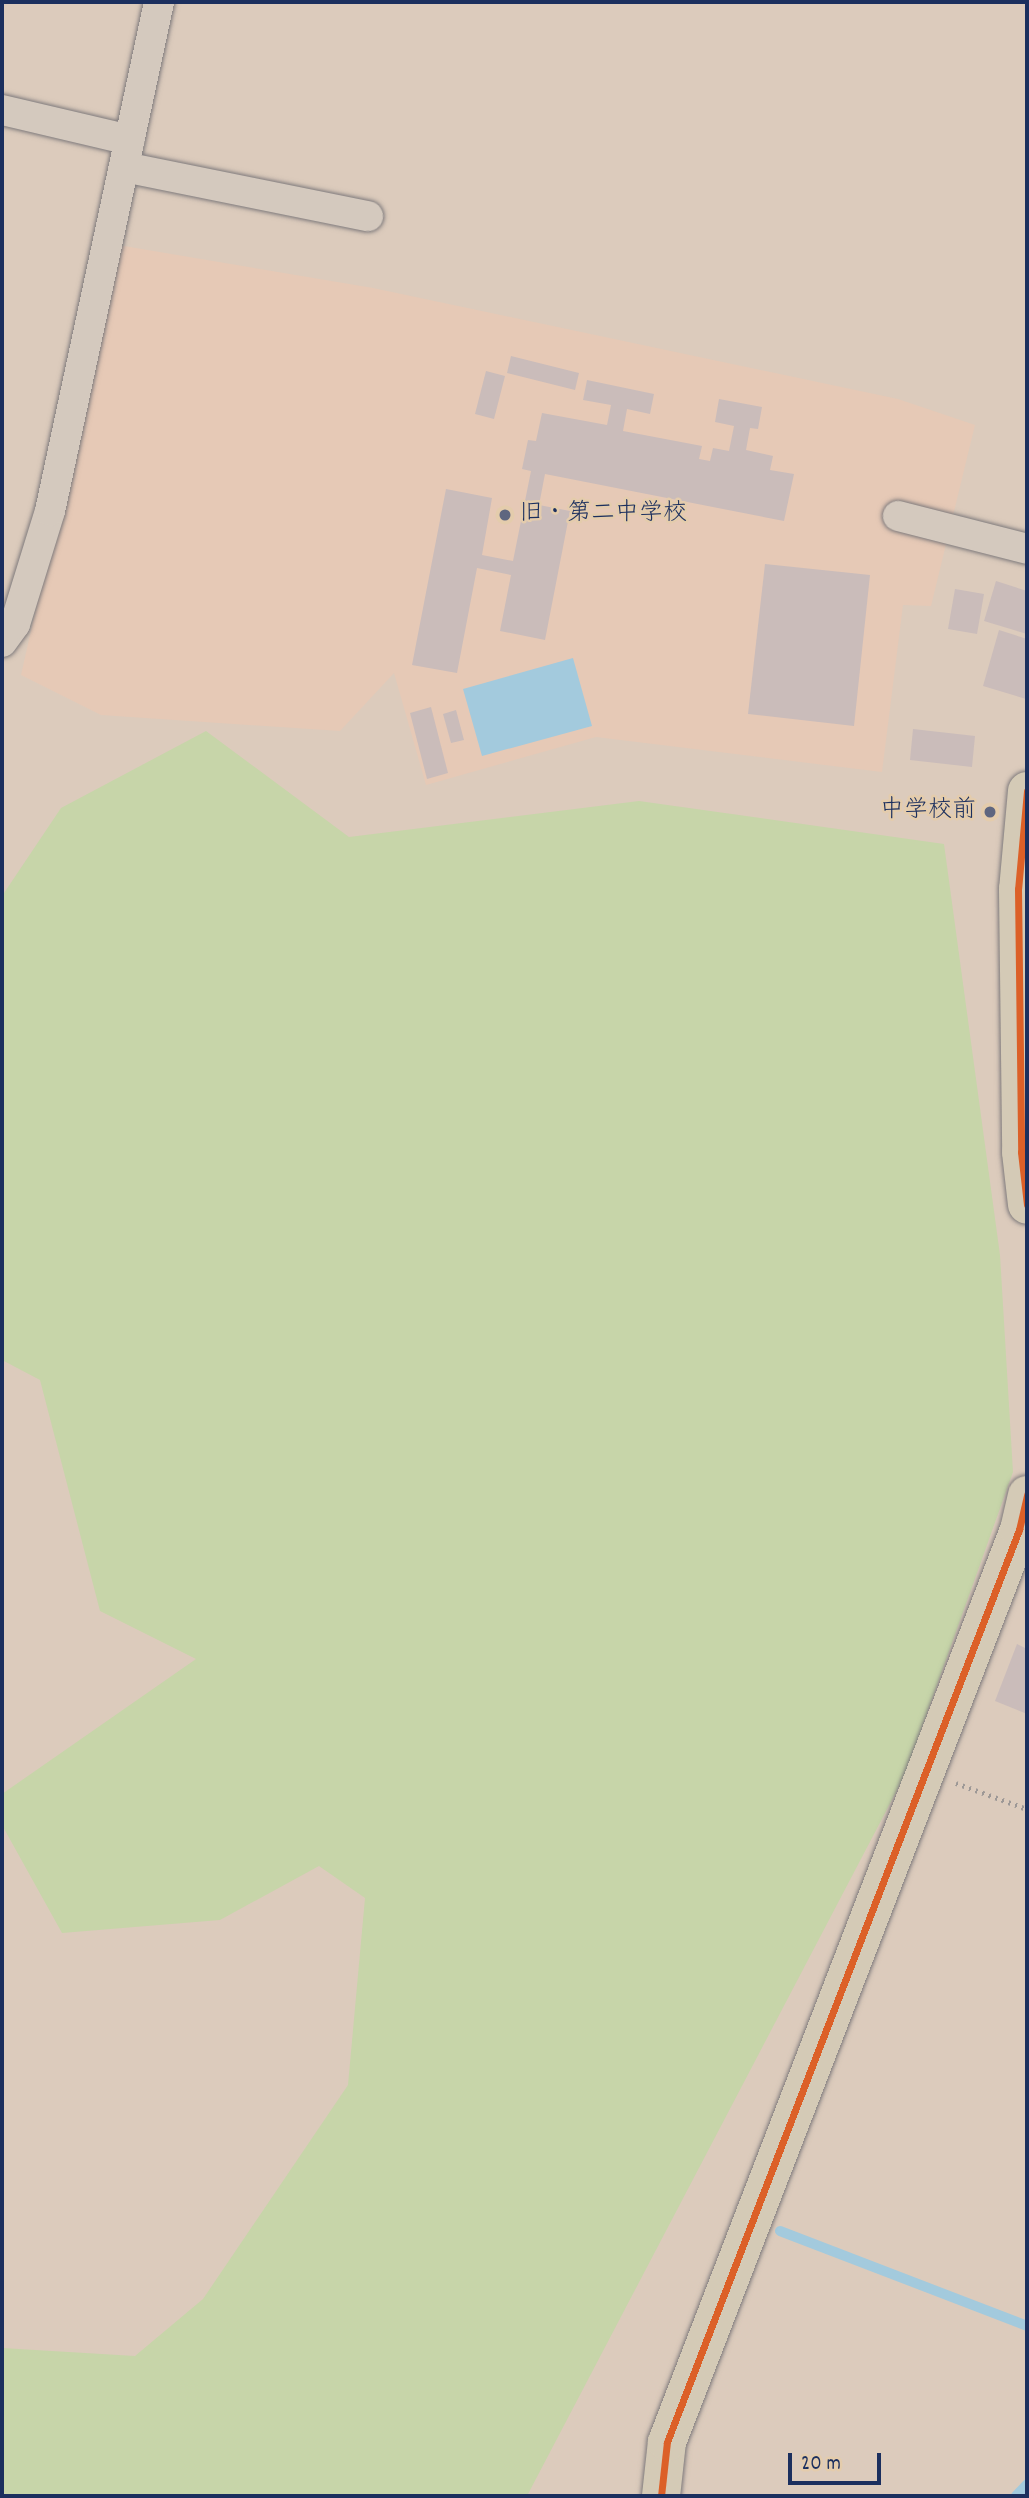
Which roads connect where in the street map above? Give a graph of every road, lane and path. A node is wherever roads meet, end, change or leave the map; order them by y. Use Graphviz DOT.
graph roads {
  1 [pos="159,2"];
  2 [pos="2,110"];
  3 [pos="127,153"];
  4 [pos="368,216"];
  5 [pos="898,516"];
  6 [pos="1027,549"];
  7 [pos="2,642"];
  8 [pos="1027,791"];
  9 [pos="1027,1205"];
  10 [pos="1027,1495"];
  11 [pos="925,1772"];
  12 [pos="1027,1809"];
  13 [pos="660,2496"];
  1 -- 3 [label="street"];
  2 -- 3 [label="street"];
  3 -- 4 [label="street"];
  3 -- 7 [label="street"];
  5 -- 6 [label="street"];
  8 -- 9 [label="main road"];
  10 -- 11 [label="main road"];
  11 -- 12 [label="path"];
  11 -- 13 [label="main road"];
}
